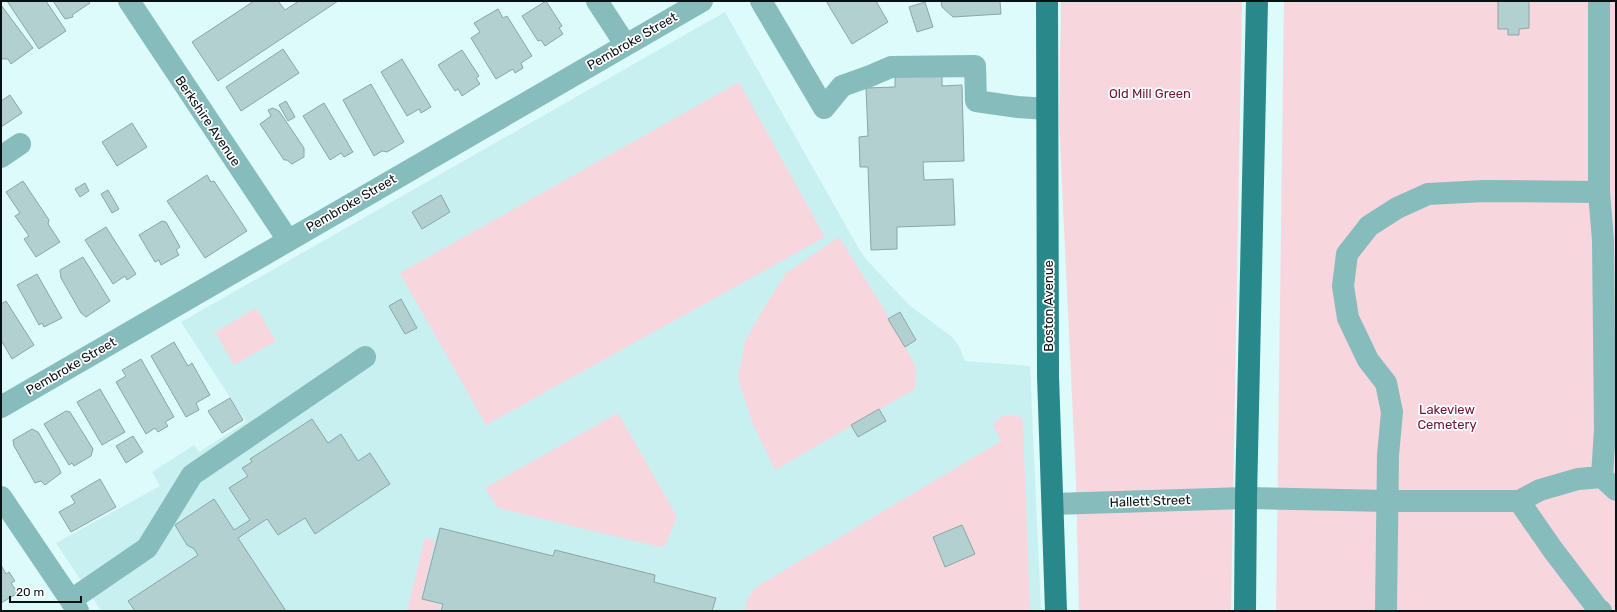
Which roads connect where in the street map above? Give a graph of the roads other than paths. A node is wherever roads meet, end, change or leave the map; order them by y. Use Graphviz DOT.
graph roads {
  1 [pos="129,1"];
  2 [pos="597,1"];
  3 [pos="702,1"];
  4 [pos="761,1"];
  5 [pos="1047,1"];
  6 [pos="1257,1"];
  7 [pos="1599,1"];
  8 [pos="625,44"];
  9 [pos="1608,101"];
  10 [pos="1047,109"];
  11 [pos="20,144"];
  12 [pos="1,157"];
  13 [pos="1599,192"];
  14 [pos="288,240"];
  15 [pos="365,357"];
  16 [pos="1,407"];
  17 [pos="1609,483"];
  18 [pos="1,497"];
  19 [pos="1246,498"];
  20 [pos="1388,501"];
  21 [pos="1519,501"];
  22 [pos="1053,504"];
  23 [pos="75,605"];
  24 [pos="1056,611"];
  25 [pos="1245,611"];
  26 [pos="1386,611"];
  27 [pos="1601,611"];
  1 -- 14 [label="street, Berkshire Avenue"];
  2 -- 8 [label="street"];
  3 -- 8 [label="street, Pembroke Street"];
  4 -- 10 [label="street"];
  5 -- 10 [label="main road, Boston Avenue"];
  6 -- 19 [label="main road"];
  7 -- 9 [label="street"];
  8 -- 14 [label="street, Pembroke Street"];
  9 -- 13 [label="street"];
  10 -- 22 [label="main road, Boston Avenue"];
  11 -- 12 [label="street"];
  13 -- 17 [label="street"];
  13 -- 20 [label="street"];
  14 -- 16 [label="street, Pembroke Street"];
  15 -- 23 [label="street"];
  17 -- 21 [label="street"];
  18 -- 23 [label="street"];
  19 -- 20 [label="street, Hallett Street"];
  19 -- 22 [label="street, Hallett Street"];
  19 -- 25 [label="main road"];
  20 -- 21 [label="street, Hallett Street"];
  20 -- 26 [label="street"];
  21 -- 27 [label="street"];
  22 -- 24 [label="main road, Boston Avenue"];
}
